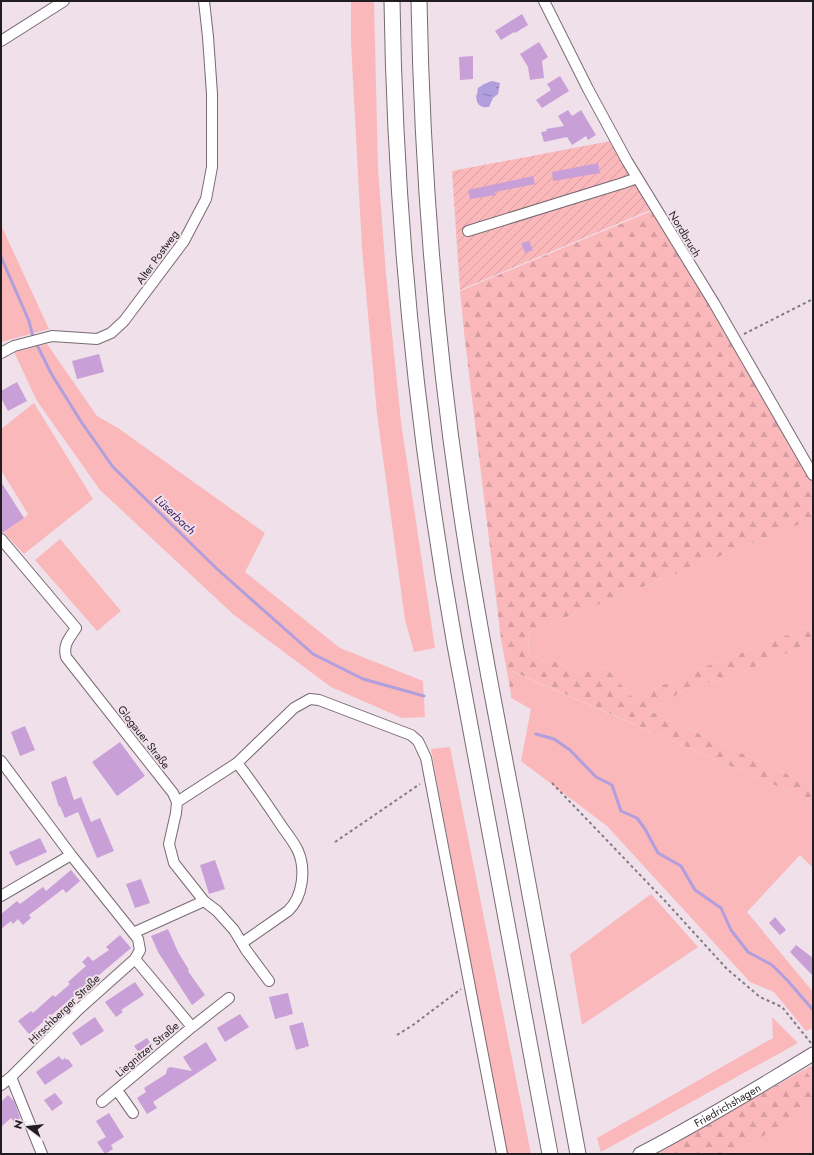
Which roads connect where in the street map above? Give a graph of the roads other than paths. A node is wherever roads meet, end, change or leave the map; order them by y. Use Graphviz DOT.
graph roads {
  1 [pos="64,1"];
  2 [pos="204,1"];
  3 [pos="392,1"];
  4 [pos="419,1"];
  5 [pos="544,1"];
  6 [pos="1,41"];
  7 [pos="637,178"];
  8 [pos="468,231"];
  9 [pos="1,353"];
  10 [pos="813,475"];
  11 [pos="1,539"];
  12 [pos="1,761"];
  13 [pos="238,763"];
  14 [pos="177,802"];
  15 [pos="71,855"];
  16 [pos="1,896"];
  17 [pos="204,901"];
  18 [pos="133,933"];
  19 [pos="242,943"];
  20 [pos="134,959"];
  21 [pos="268,981"];
  22 [pos="229,998"];
  23 [pos="192,1027"];
  24 [pos="813,1054"];
  25 [pos="11,1077"];
  26 [pos="1,1085"];
  27 [pos="117,1090"];
  28 [pos="102,1102"];
  29 [pos="133,1113"];
  30 [pos="42,1153"];
  31 [pos="502,1154"];
  32 [pos="550,1154"];
  33 [pos="578,1154"];
  34 [pos="640,1154"];
  1 -- 6 [label="street"];
  2 -- 9 [label="street, Alter Postweg"];
  3 -- 32 [label="highway"];
  4 -- 33 [label="highway"];
  5 -- 7 [label="street, Nordbruch"];
  7 -- 8 [label="street"];
  7 -- 10 [label="street, Nordbruch"];
  11 -- 14 [label="street, Glogauer Straße"];
  12 -- 15 [label="street"];
  13 -- 14 [label="street"];
  13 -- 19 [label="street"];
  13 -- 31 [label="street"];
  14 -- 17 [label="street"];
  15 -- 16 [label="street"];
  15 -- 18 [label="street"];
  17 -- 18 [label="street"];
  17 -- 19 [label="street"];
  18 -- 20 [label="street"];
  19 -- 21 [label="street"];
  20 -- 23 [label="street, Liegnitzer Straße"];
  20 -- 25 [label="street, Hirschberger Straße"];
  22 -- 23 [label="street, Liegnitzer Straße"];
  23 -- 27 [label="street, Liegnitzer Straße"];
  24 -- 34 [label="main road, Friedrichshagen"];
  25 -- 26 [label="street, Hirschberger Straße"];
  25 -- 30 [label="street"];
  27 -- 28 [label="street, Liegnitzer Straße"];
  27 -- 29 [label="street, Liegnitzer Straße"];
}
